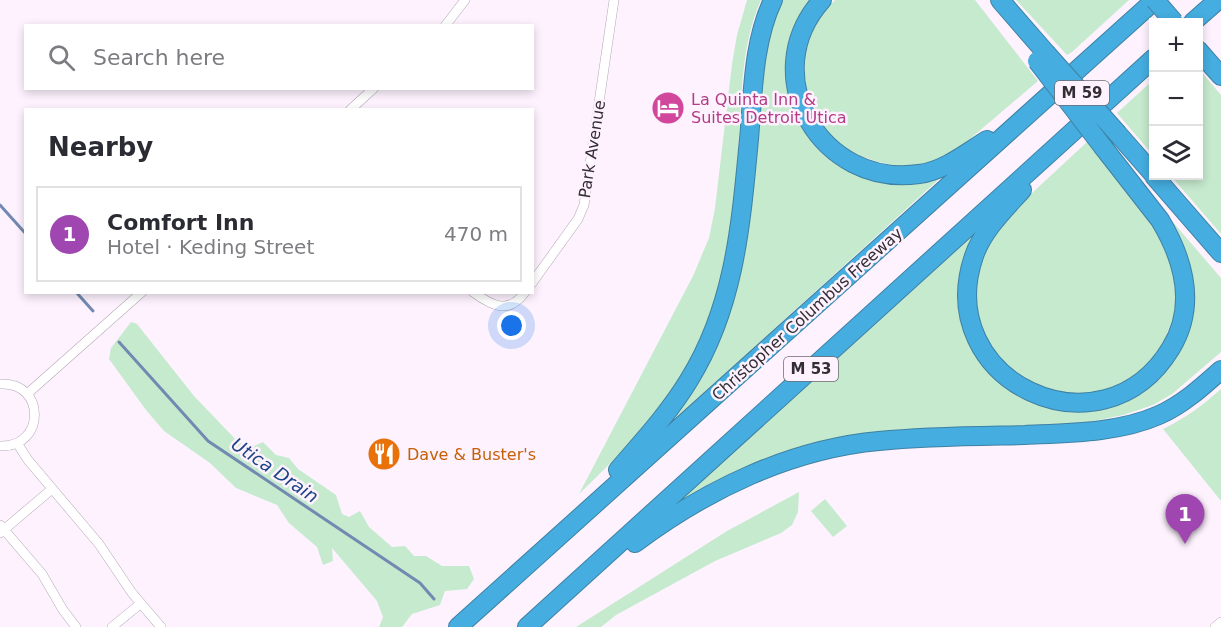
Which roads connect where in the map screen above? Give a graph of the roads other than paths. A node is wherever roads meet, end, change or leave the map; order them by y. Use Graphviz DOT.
graph roads {
  1 [pos="465,0"];
  2 [pos="614,0"];
  3 [pos="773,0"];
  4 [pos="822,0"];
  5 [pos="1000,0"];
  6 [pos="1155,0"];
  7 [pos="1218,0"];
  8 [pos="1171,18"];
  9 [pos="1198,18"];
  10 [pos="447,24"];
  11 [pos="1203,55"];
  12 [pos="1042,57"];
  13 [pos="1149,62"];
  14 [pos="1221,76"];
  15 [pos="372,90"];
  16 [pos="352,108"];
  17 [pos="1032,111"];
  18 [pos="1072,131"];
  19 [pos="1149,169"];
  20 [pos="1158,180"];
  21 [pos="1221,253"];
  22 [pos="534,280"];
  23 [pos="140,294"];
  24 [pos="475,294"];
  25 [pos="524,294"];
  26 [pos="1221,370"];
  27 [pos="0,384"];
  28 [pos="27,394"];
  29 [pos="17,443"];
  30 [pos="0,446"];
  31 [pos="52,489"];
  32 [pos="1,529"];
  33 [pos="552,542"];
  34 [pos="140,604"];
  35 [pos="550,607"];
  36 [pos="1221,622"];
  37 [pos="76,627"];
  38 [pos="112,627"];
  39 [pos="161,627"];
  40 [pos="458,627"];
  41 [pos="527,627"];
  42 [pos="1215,627"];
  1 -- 10 [label="street"];
  2 -- 22 [label="street, Park Avenue"];
  3 -- 33 [label="highway"];
  4 -- 17 [label="highway"];
  5 -- 12 [label="highway, M 59"];
  6 -- 8 [label="highway, bridge"];
  6 -- 17 [label="highway, Christopher Columbus Freeway / M 53"];
  7 -- 9 [label="highway"];
  11 -- 14 [label="highway"];
  12 -- 18 [label="highway, bridge"];
  12 -- 19 [label="highway, M 59, bridge"];
  13 -- 18 [label="highway, M 53"];
  15 -- 16 [label="street"];
  17 -- 33 [label="highway, Christopher Columbus Freeway / M 53"];
  18 -- 35 [label="highway, M 53"];
  20 -- 21 [label="highway, M 59"];
  23 -- 28 [label="street"];
  24 -- 25 [label="street"];
  26 -- 35 [label="highway"];
  27 -- 28 [label="street"];
  28 -- 29 [label="street"];
  29 -- 30 [label="street"];
  29 -- 31 [label="street"];
  31 -- 32 [label="street"];
  31 -- 34 [label="street"];
  32 -- 37 [label="street"];
  33 -- 40 [label="highway, Christopher Columbus Freeway / M 53"];
  34 -- 38 [label="street"];
  34 -- 39 [label="street"];
  35 -- 41 [label="highway, M 53"];
  36 -- 42 [label="street"];
}
